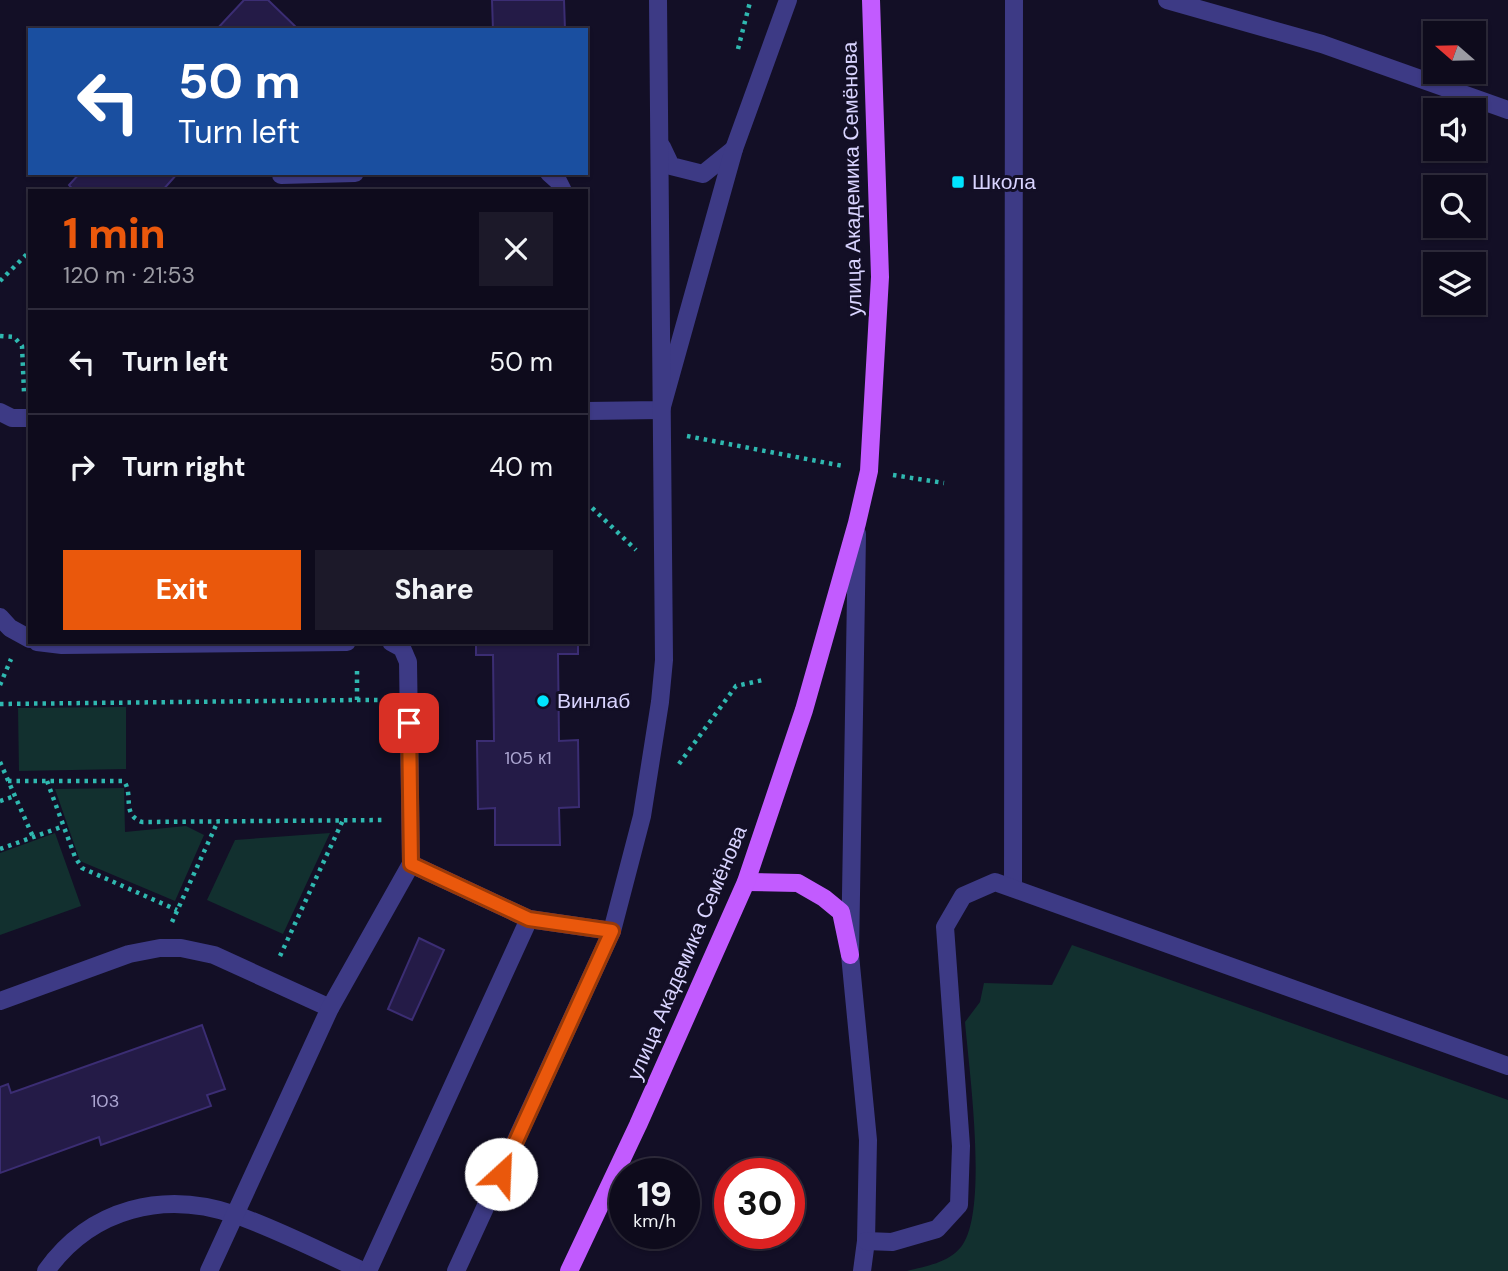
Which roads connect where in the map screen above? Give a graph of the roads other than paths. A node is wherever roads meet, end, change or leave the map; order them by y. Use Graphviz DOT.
graph roads {
  1 [pos="658,0"];
  2 [pos="788,0"];
  3 [pos="871,0"];
  4 [pos="1014,0"];
  5 [pos="1167,0"];
  6 [pos="1508,110"];
  7 [pos="659,139"];
  8 [pos="734,149"];
  9 [pos="551,175"];
  10 [pos="562,189"];
  11 [pos="661,410"];
  12 [pos="588,411"];
  13 [pos="857,523"];
  14 [pos="0,617"];
  15 [pos="28,638"];
  16 [pos="54,644"];
  17 [pos="157,644"];
  18 [pos="395,644"];
  19 [pos="411,864"];
  20 [pos="746,882"];
  21 [pos="1013,888"];
  22 [pos="529,919"];
  23 [pos="612,931"];
  24 [pos="850,955"];
  25 [pos="0,1001"];
  26 [pos="330,1009"];
  27 [pos="1508,1066"];
  28 [pos="235,1214"];
  29 [pos="866,1241"];
  30 [pos="46,1271"];
  31 [pos="209,1271"];
  32 [pos="363,1271"];
  33 [pos="368,1271"];
  34 [pos="456,1271"];
  35 [pos="569,1271"];
  36 [pos="862,1271"];
  1 -- 7 [label="street"];
  2 -- 8 [label="street"];
  3 -- 13 [label="main road, улица Академика Семёнова"];
  4 -- 21 [label="street"];
  5 -- 6 [label="street"];
  7 -- 8 [label="street"];
  7 -- 11 [label="street"];
  8 -- 11 [label="street"];
  9 -- 10 [label="street"];
  11 -- 12 [label="street"];
  11 -- 23 [label="street"];
  13 -- 20 [label="main road, улица Академика Семёнова"];
  13 -- 24 [label="street, улица Академика Семёнова"];
  14 -- 15 [label="street"];
  16 -- 17 [label="street"];
  18 -- 19 [label="street"];
  19 -- 22 [label="street"];
  19 -- 26 [label="street"];
  20 -- 24 [label="main road"];
  20 -- 35 [label="main road, улица Академика Семёнова"];
  21 -- 27 [label="street"];
  21 -- 29 [label="street"];
  22 -- 23 [label="street"];
  22 -- 33 [label="street"];
  23 -- 34 [label="street"];
  24 -- 29 [label="street, улица Академика Семёнова"];
  25 -- 26 [label="street"];
  26 -- 28 [label="street"];
  28 -- 30 [label="street"];
  28 -- 31 [label="street"];
  28 -- 32 [label="street"];
  29 -- 36 [label="street, улица Академика Семёнова"];
}
